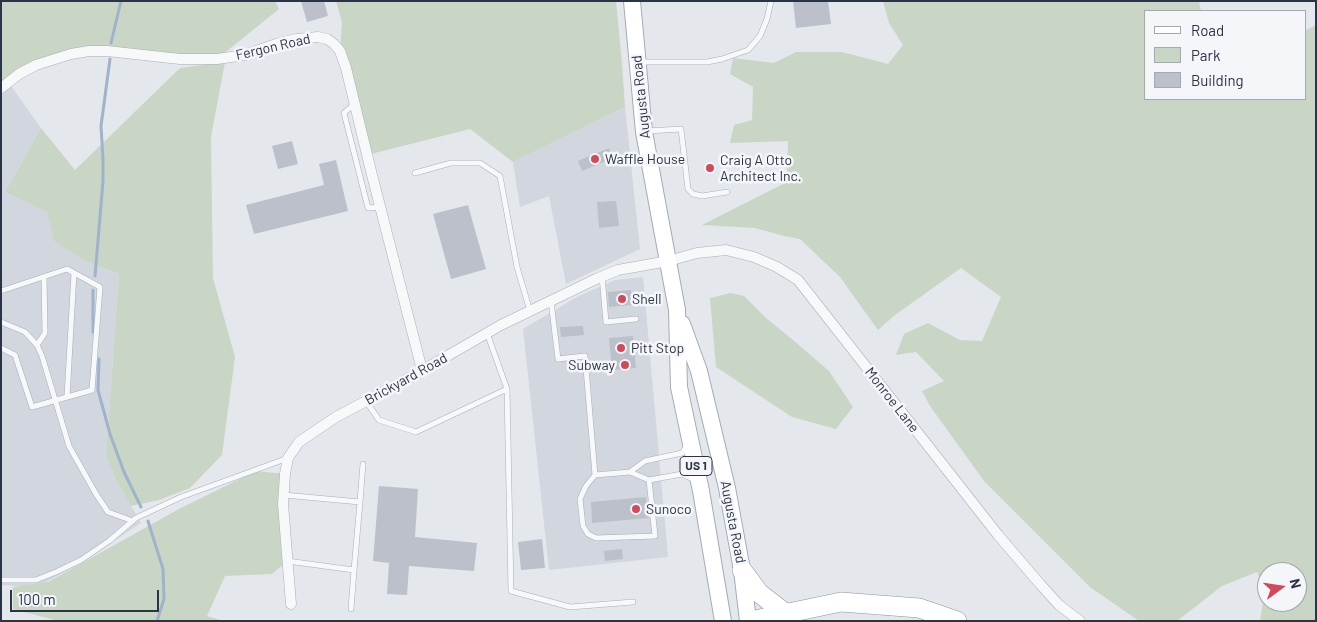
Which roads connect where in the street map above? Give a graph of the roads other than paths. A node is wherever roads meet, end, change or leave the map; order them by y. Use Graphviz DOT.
graph roads {
  1 [pos="632,1"];
  2 [pos="771,1"];
  3 [pos="637,62"];
  4 [pos="1,88"];
  5 [pos="644,132"];
  6 [pos="416,173"];
  7 [pos="727,192"];
  8 [pos="668,261"];
  9 [pos="74,273"];
  10 [pos="602,276"];
  11 [pos="44,277"];
  12 [pos="1,291"];
  13 [pos="551,300"];
  14 [pos="677,310"];
  15 [pos="530,311"];
  16 [pos="636,319"];
  17 [pos="1,322"];
  18 [pos="487,333"];
  19 [pos="37,345"];
  20 [pos="1,348"];
  21 [pos="422,370"];
  22 [pos="507,389"];
  23 [pos="67,397"];
  24 [pos="56,400"];
  25 [pos="366,401"];
  26 [pos="690,440"];
  27 [pos="288,458"];
  28 [pos="363,464"];
  29 [pos="630,472"];
  30 [pos="595,475"];
  31 [pos="649,480"];
  32 [pos="699,481"];
  33 [pos="284,495"];
  34 [pos="360,502"];
  35 [pos="133,521"];
  36 [pos="287,561"];
  37 [pos="354,570"];
  38 [pos="742,570"];
  39 [pos="1,580"];
  40 [pos="633,602"];
  41 [pos="291,604"];
  42 [pos="351,609"];
  43 [pos="785,613"];
  44 [pos="723,621"];
  45 [pos="749,621"];
  46 [pos="958,621"];
  47 [pos="1080,621"];
  1 -- 3 [label="main road, Augusta Road / US 1"];
  2 -- 3 [label="lane"];
  3 -- 5 [label="main road, Augusta Road / US 1"];
  4 -- 21 [label="street, Fergon Road"];
  5 -- 7 [label="lane"];
  5 -- 8 [label="main road, Augusta Road / US 1"];
  6 -- 15 [label="lane"];
  8 -- 10 [label="street, Brickyard Road"];
  8 -- 14 [label="main road, Augusta Road / US 1"];
  8 -- 47 [label="street, Monroe Lane"];
  9 -- 11 [label="lane"];
  9 -- 23 [label="lane"];
  9 -- 23 [label="lane"];
  10 -- 13 [label="street, Brickyard Road"];
  10 -- 16 [label="lane"];
  11 -- 12 [label="lane"];
  11 -- 19 [label="lane"];
  13 -- 15 [label="street, Brickyard Road"];
  13 -- 30 [label="lane"];
  14 -- 26 [label="main road, Augusta Road / US 1"];
  14 -- 38 [label="main road, Augusta Road / US 1"];
  15 -- 18 [label="street, Brickyard Road"];
  17 -- 19 [label="lane"];
  18 -- 21 [label="street, Brickyard Road"];
  18 -- 22 [label="lane"];
  19 -- 24 [label="lane"];
  20 -- 24 [label="lane"];
  21 -- 25 [label="street, Brickyard Road"];
  22 -- 25 [label="lane"];
  22 -- 40 [label="lane"];
  23 -- 24 [label="lane"];
  24 -- 35 [label="lane"];
  25 -- 27 [label="street, Brickyard Road"];
  26 -- 29 [label="lane"];
  26 -- 32 [label="main road, Augusta Road / US 1"];
  27 -- 33 [label="street"];
  27 -- 35 [label="lane"];
  28 -- 34 [label="lane"];
  29 -- 30 [label="lane"];
  29 -- 31 [label="lane"];
  30 -- 31 [label="lane"];
  31 -- 32 [label="lane"];
  32 -- 44 [label="main road, Augusta Road / US 1"];
  33 -- 34 [label="lane"];
  33 -- 36 [label="street"];
  34 -- 37 [label="lane"];
  35 -- 39 [label="lane"];
  36 -- 37 [label="lane"];
  36 -- 41 [label="street"];
  37 -- 42 [label="lane"];
  38 -- 43 [label="highway"];
  38 -- 45 [label="main road, Augusta Road / US 1"];
  43 -- 45 [label="highway"];
  43 -- 46 [label="highway"];
}
